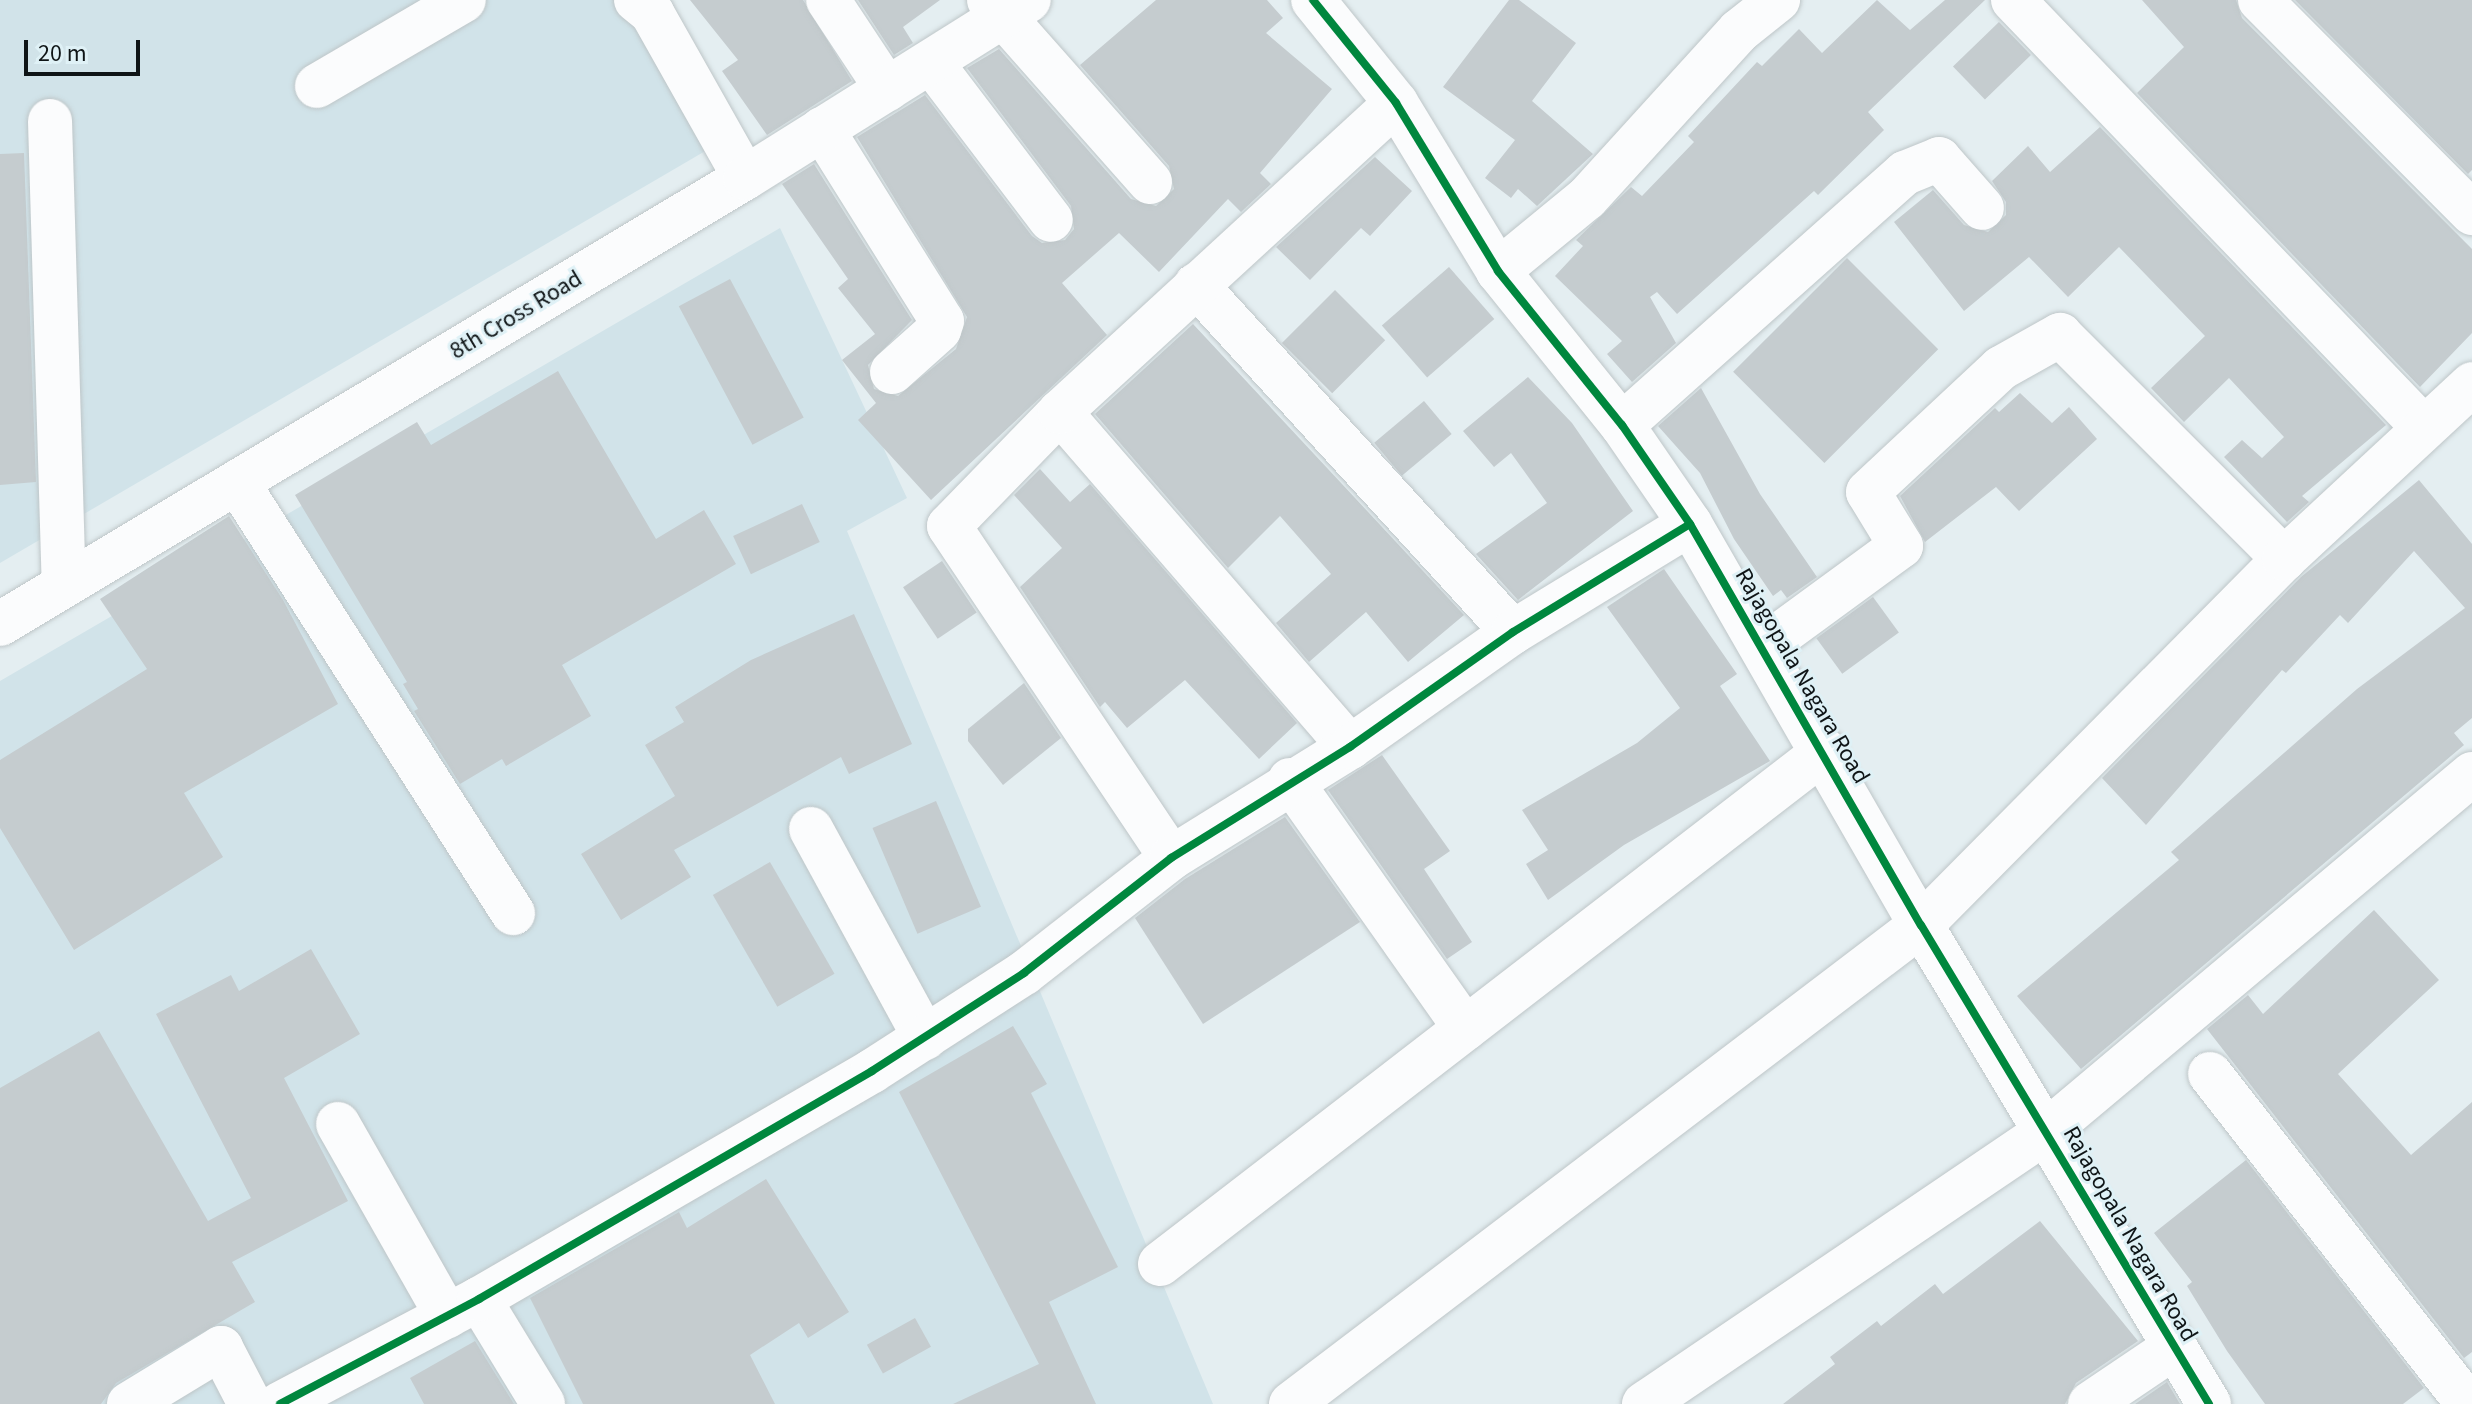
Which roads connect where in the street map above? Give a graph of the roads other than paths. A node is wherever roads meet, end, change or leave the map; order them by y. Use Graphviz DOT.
graph roads {
  1 [pos="464,0"];
  2 [pos="636,0"];
  3 [pos="828,0"];
  4 [pos="1313,0"];
  5 [pos="1778,0"];
  6 [pos="2013,0"];
  7 [pos="2260,0"];
  8 [pos="1006,6"];
  9 [pos="931,62"];
  10 [pos="317,86"];
  11 [pos="887,89"];
  12 [pos="1396,103"];
  13 [pos="50,121"];
  14 [pos="822,129"];
  15 [pos="745,178"];
  16 [pos="1150,182"];
  17 [pos="1982,208"];
  18 [pos="2472,213"];
  19 [pos="1051,220"];
  20 [pos="1498,271"];
  21 [pos="1196,285"];
  22 [pos="892,372"];
  23 [pos="2472,384"];
  24 [pos="1060,412"];
  25 [pos="1622,425"];
  26 [pos="2424,428"];
  27 [pos="237,482"];
  28 [pos="1690,524"];
  29 [pos="2284,559"];
  30 [pos="64,585"];
  31 [pos="0,624"];
  32 [pos="1513,632"];
  33 [pos="1763,647"];
  34 [pos="1350,747"];
  35 [pos="1825,751"];
  36 [pos="1290,780"];
  37 [pos="2470,780"];
  38 [pos="811,829"];
  39 [pos="1171,858"];
  40 [pos="513,913"];
  41 [pos="1921,925"];
  42 [pos="1465,1028"];
  43 [pos="925,1038"];
  44 [pos="2210,1074"];
  45 [pos="338,1124"];
  46 [pos="2047,1131"];
  47 [pos="1160,1264"];
  48 [pos="463,1308"];
  49 [pos="2173,1348"];
  50 [pos="129,1404"];
  51 [pos="250,1404"];
  52 [pos="280,1404"];
  53 [pos="543,1404"];
  54 [pos="1291,1404"];
  55 [pos="1644,1404"];
  56 [pos="2090,1404"];
  57 [pos="2209,1404"];
  58 [pos="2468,1404"];
  1 -- 10 [label="street"];
  2 -- 15 [label="street"];
  3 -- 11 [label="street"];
  4 -- 12 [label="street, Rajagopala Nagara Road"];
  5 -- 20 [label="street"];
  6 -- 26 [label="street"];
  7 -- 18 [label="street"];
  8 -- 9 [label="street, 8th Cross Road"];
  8 -- 16 [label="street"];
  9 -- 11 [label="street, 8th Cross Road"];
  9 -- 19 [label="street"];
  11 -- 14 [label="street, 8th Cross Road"];
  12 -- 20 [label="street, Rajagopala Nagara Road"];
  12 -- 21 [label="street"];
  13 -- 30 [label="street"];
  14 -- 15 [label="street, 8th Cross Road"];
  14 -- 22 [label="street"];
  15 -- 27 [label="street, 8th Cross Road"];
  17 -- 25 [label="street"];
  20 -- 25 [label="street, Rajagopala Nagara Road"];
  21 -- 24 [label="street"];
  21 -- 32 [label="street"];
  23 -- 26 [label="street"];
  24 -- 34 [label="street"];
  24 -- 39 [label="street"];
  25 -- 28 [label="street, Rajagopala Nagara Road"];
  26 -- 29 [label="street"];
  27 -- 30 [label="street, 8th Cross Road"];
  27 -- 40 [label="street"];
  28 -- 32 [label="street"];
  28 -- 33 [label="street, Rajagopala Nagara Road"];
  29 -- 33 [label="street"];
  29 -- 41 [label="street"];
  30 -- 31 [label="street, 8th Cross Road"];
  32 -- 34 [label="street"];
  33 -- 35 [label="street, Rajagopala Nagara Road"];
  34 -- 36 [label="street"];
  35 -- 41 [label="street, Rajagopala Nagara Road"];
  35 -- 42 [label="street"];
  36 -- 39 [label="street"];
  36 -- 42 [label="street"];
  37 -- 46 [label="street"];
  38 -- 43 [label="street"];
  39 -- 43 [label="street"];
  41 -- 46 [label="street, Rajagopala Nagara Road"];
  41 -- 54 [label="street"];
  42 -- 47 [label="street"];
  43 -- 48 [label="street"];
  44 -- 58 [label="street"];
  45 -- 48 [label="street"];
  46 -- 49 [label="street, Rajagopala Nagara Road"];
  46 -- 55 [label="street"];
  48 -- 52 [label="street"];
  48 -- 53 [label="street"];
  49 -- 56 [label="street"];
  49 -- 57 [label="street, Rajagopala Nagara Road"];
  50 -- 51 [label="street"];
}
